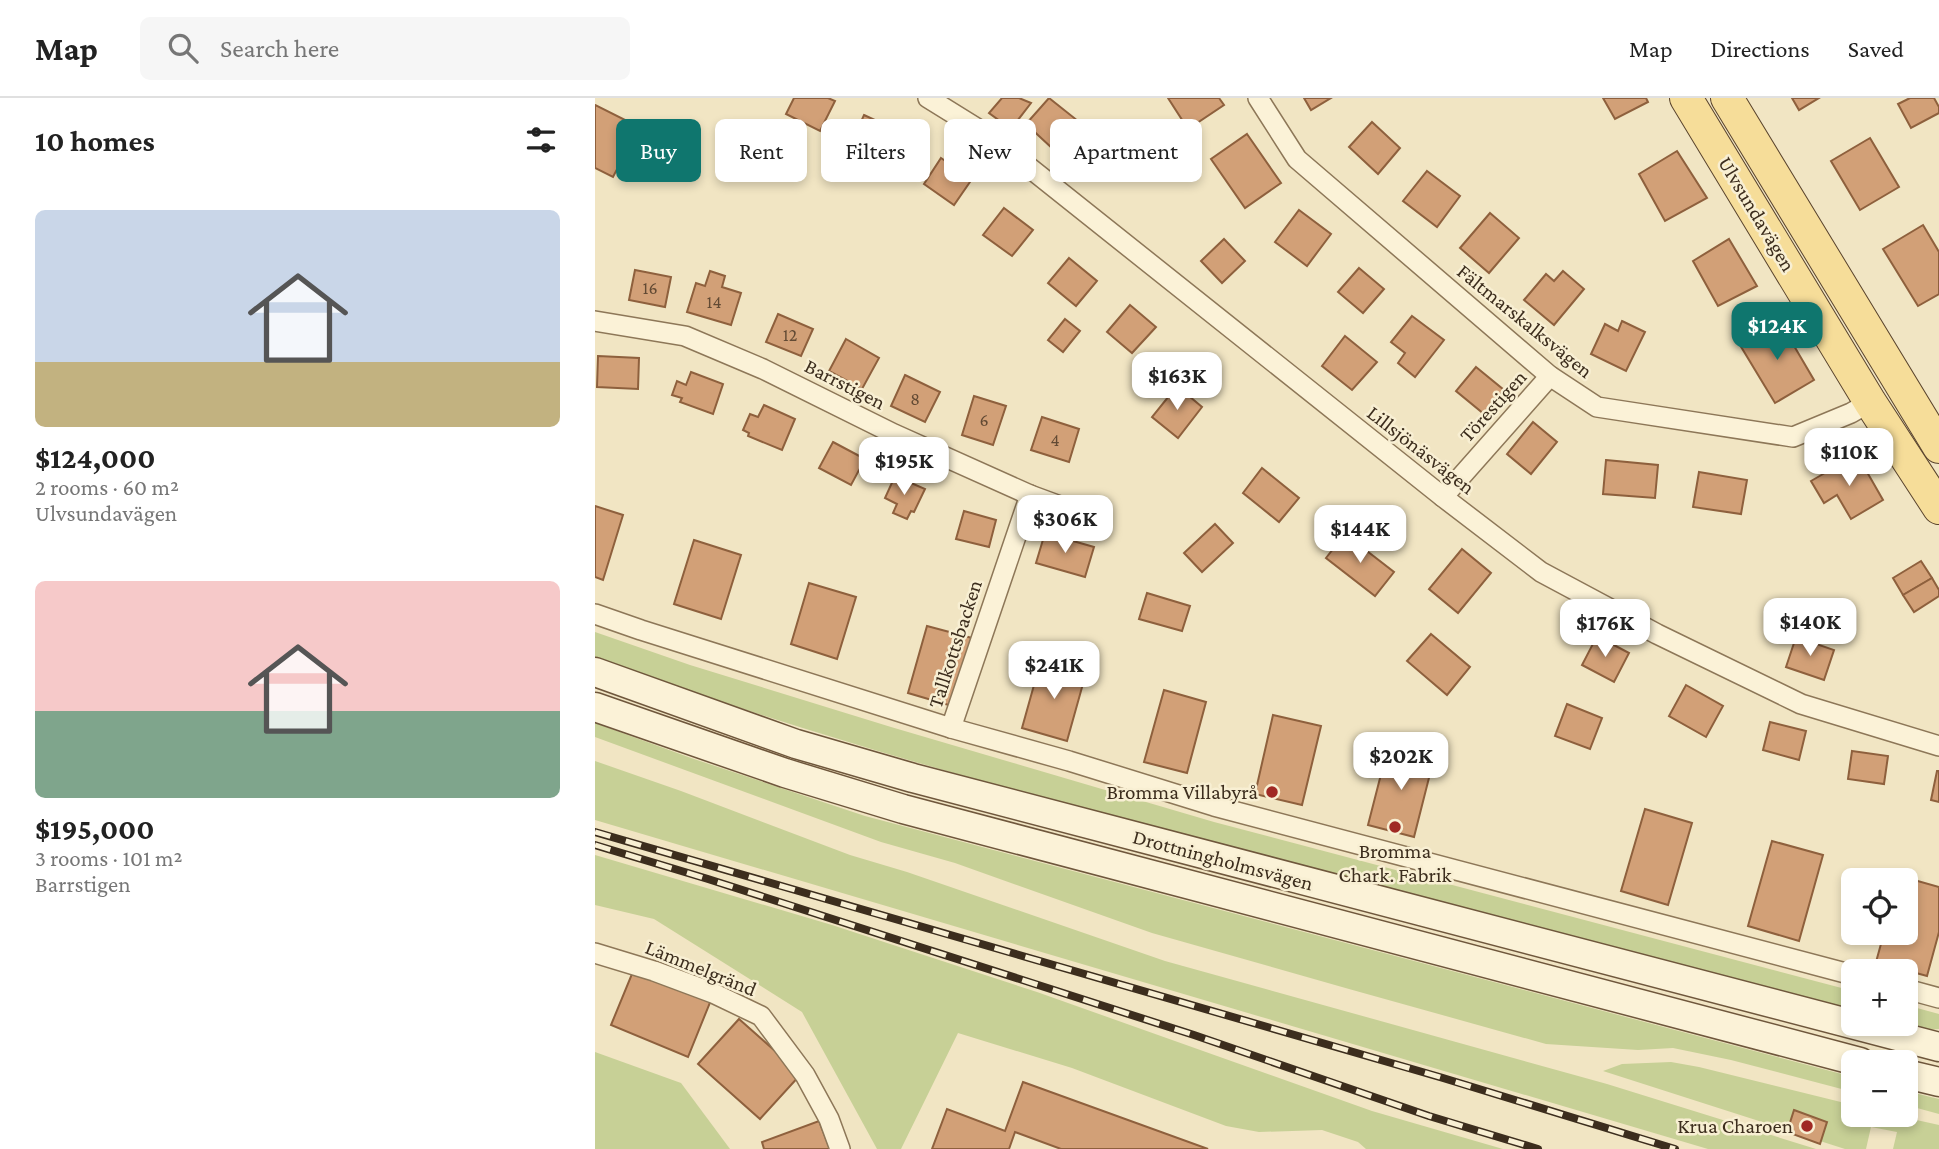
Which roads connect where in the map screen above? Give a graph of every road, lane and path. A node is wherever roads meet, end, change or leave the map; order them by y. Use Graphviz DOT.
graph roads {
  1 [pos="928,98"];
  2 [pos="1258,98"];
  3 [pos="1686,98"];
  4 [pos="1727,98"];
  5 [pos="595,321"];
  6 [pos="1550,376"];
  7 [pos="1870,402"];
  8 [pos="1939,447"];
  9 [pos="1030,495"];
  10 [pos="1443,497"];
  11 [pos="1939,508"];
  12 [pos="1068,509"];
  13 [pos="595,614"];
  14 [pos="595,672"];
  15 [pos="595,707"];
  16 [pos="951,728"];
  17 [pos="1939,746"];
  18 [pos="595,953"];
  19 [pos="1841,972"];
  20 [pos="1918,992"];
  21 [pos="1939,998"];
  22 [pos="1939,1047"];
  23 [pos="1841,1057"];
  24 [pos="1918,1077"];
  25 [pos="1939,1083"];
  26 [pos="840,1149"];
  1 -- 10 [label="street, Lillsjönäsvägen"];
  2 -- 6 [label="street, Fältmarskalksvägen"];
  3 -- 7 [label="main road, Ulvsundavägen"];
  4 -- 8 [label="main road, Ulvsundavägen"];
  5 -- 9 [label="street, Barrstigen"];
  6 -- 7 [label="street, Fältmarskalksvägen"];
  6 -- 10 [label="street, Törestigen"];
  7 -- 11 [label="main road, Ulvsundavägen"];
  9 -- 12 [label="street, Barrstigen"];
  9 -- 16 [label="street, Tallkottsbacken"];
  10 -- 17 [label="street, Lillsjönäsvägen"];
  13 -- 16 [label="street"];
  14 -- 22 [label="main road, Drottningholmsvägen"];
  15 -- 23 [label="main road, Drottningholmsvägen"];
  16 -- 19 [label="street"];
  18 -- 26 [label="street, Lämmelgränd"];
  20 -- 21 [label="street"];
  24 -- 25 [label="main road"];
}
